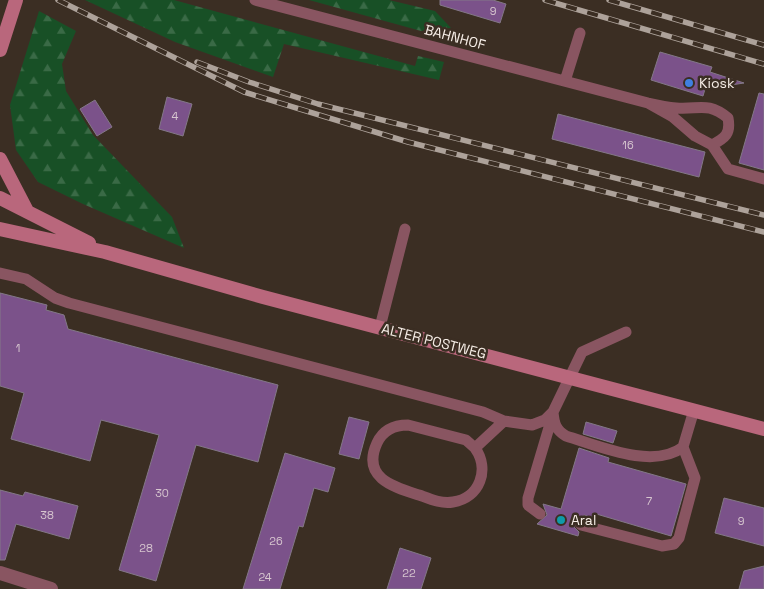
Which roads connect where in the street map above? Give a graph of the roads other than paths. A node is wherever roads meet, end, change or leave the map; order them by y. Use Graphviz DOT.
graph roads {
  1 [pos="16,0"];
  2 [pos="255,0"];
  3 [pos="580,33"];
  4 [pos="0,50"];
  5 [pos="565,81"];
  6 [pos="648,103"];
  7 [pos="712,145"];
  8 [pos="0,159"];
  9 [pos="764,180"];
  10 [pos="0,198"];
  11 [pos="27,211"];
  12 [pos="0,229"];
  13 [pos="405,229"];
  14 [pos="105,252"];
  15 [pos="0,274"];
  16 [pos="380,327"];
  17 [pos="626,332"];
  18 [pos="570,376"];
  19 [pos="694,410"];
  20 [pos="553,412"];
  21 [pos="504,421"];
  22 [pos="764,429"];
  23 [pos="683,447"];
  24 [pos="475,448"];
  25 [pos="540,514"];
  26 [pos="581,525"];
  27 [pos="0,573"];
  28 [pos="51,589"];
  1 -- 4 [label="main road"];
  2 -- 5 [label="lane, BAHNHOF"];
  3 -- 5 [label="lane"];
  5 -- 6 [label="lane, BAHNHOF"];
  6 -- 7 [label="lane"];
  6 -- 7 [label="lane"];
  7 -- 9 [label="lane"];
  8 -- 11 [label="main road"];
  10 -- 11 [label="main road, ALTER POSTWEG"];
  11 -- 14 [label="main road, ALTER POSTWEG"];
  12 -- 14 [label="main road, ALTER POSTWEG"];
  13 -- 16 [label="lane"];
  14 -- 16 [label="main road, ALTER POSTWEG"];
  15 -- 21 [label="lane"];
  16 -- 18 [label="main road, ALTER POSTWEG"];
  17 -- 18 [label="lane"];
  18 -- 19 [label="main road, ALTER POSTWEG"];
  18 -- 20 [label="lane"];
  19 -- 22 [label="main road, ALTER POSTWEG"];
  19 -- 23 [label="lane"];
  20 -- 21 [label="lane"];
  20 -- 23 [label="lane"];
  20 -- 25 [label="lane"];
  21 -- 24 [label="lane"];
  23 -- 26 [label="lane"];
  24 -- 24 [label="lane"];
  27 -- 28 [label="street"];
}
